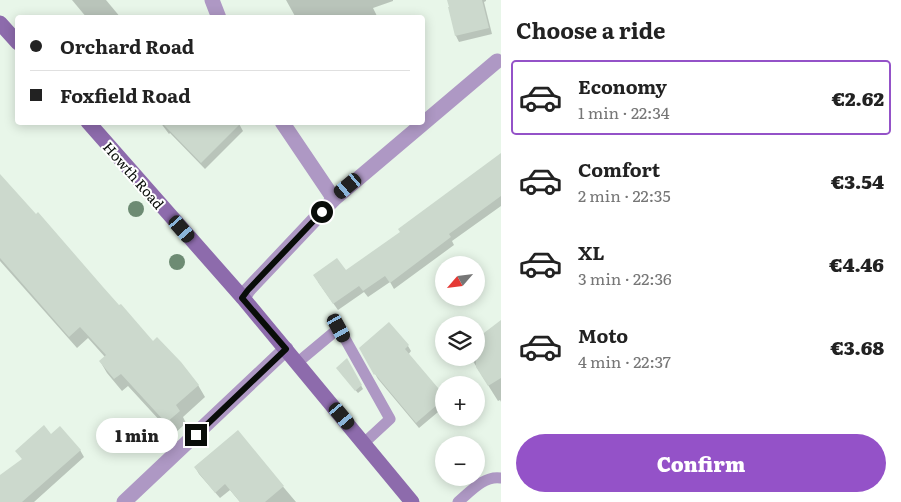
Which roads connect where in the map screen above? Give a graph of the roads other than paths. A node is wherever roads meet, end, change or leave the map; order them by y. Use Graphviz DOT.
graph roads {
  1 [pos="212,0"];
  2 [pos="218,15"];
  3 [pos="0,24"];
  4 [pos="15,41"];
  5 [pos="497,61"];
  6 [pos="425,122"];
  7 [pos="91,125"];
  8 [pos="284,125"];
  9 [pos="421,125"];
  10 [pos="334,199"];
  11 [pos="242,298"];
  12 [pos="286,349"];
  13 [pos="297,363"];
  14 [pos="364,443"];
  15 [pos="501,478"];
  16 [pos="124,502"];
  17 [pos="412,502"];
  18 [pos="458,502"];
  1 -- 2 [label="street"];
  3 -- 4 [label="main road"];
  5 -- 6 [label="street"];
  7 -- 11 [label="main road, Howth Road"];
  8 -- 10 [label="street"];
  9 -- 10 [label="street"];
  10 -- 11 [label="street"];
  11 -- 12 [label="main road, Howth Road"];
  12 -- 13 [label="main road, Howth Road"];
  12 -- 16 [label="street"];
  13 -- 14 [label="main road, Howth Road"];
  13 -- 14 [label="lane"];
  14 -- 17 [label="main road, Howth Road"];
  15 -- 18 [label="lane"];
}
